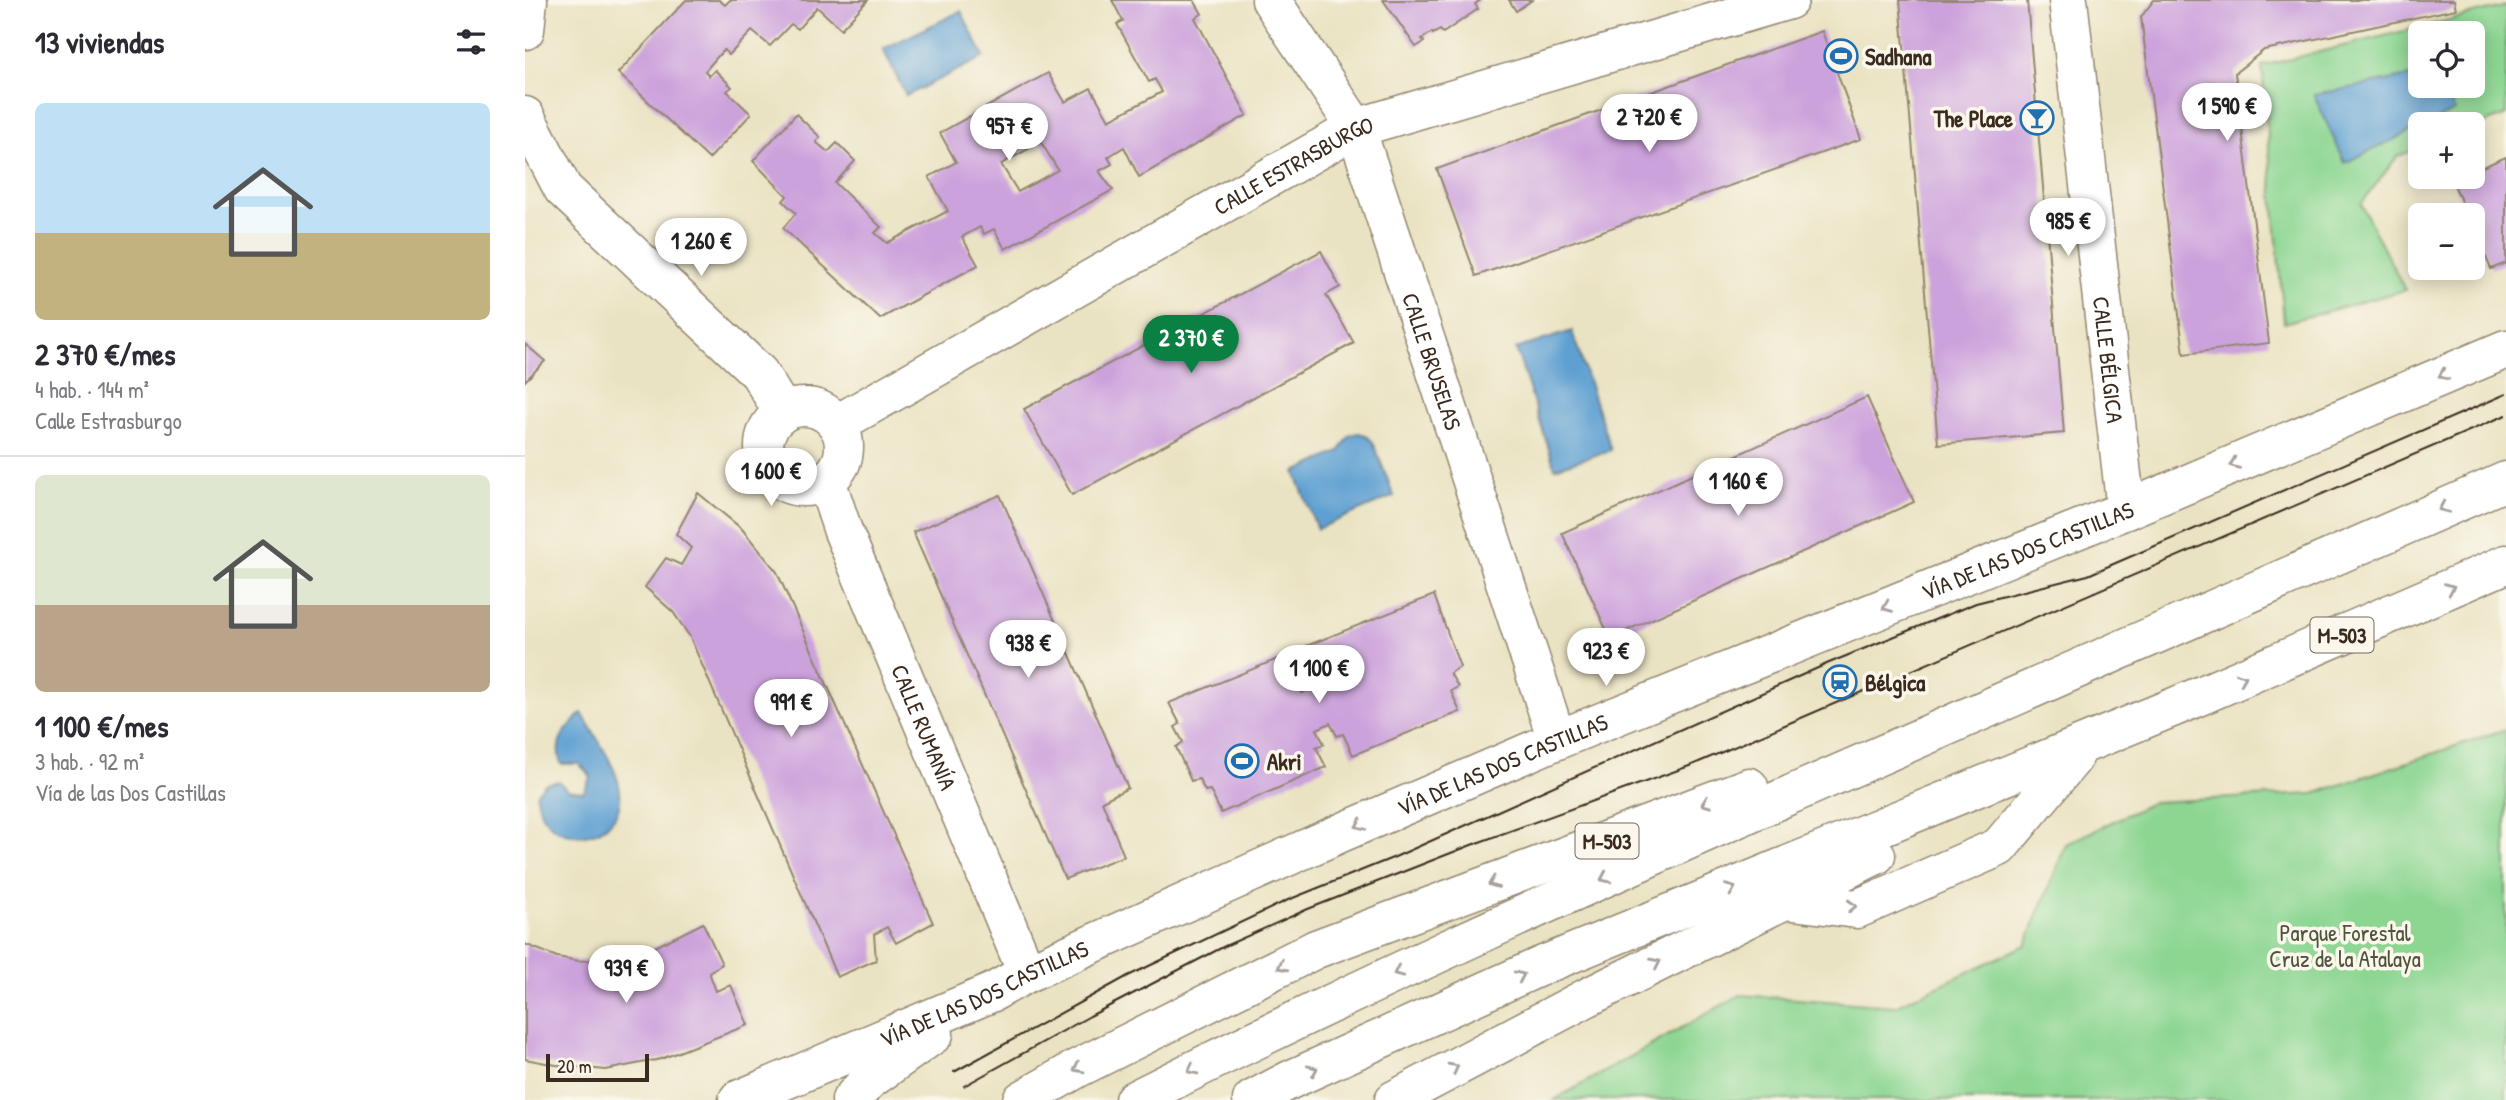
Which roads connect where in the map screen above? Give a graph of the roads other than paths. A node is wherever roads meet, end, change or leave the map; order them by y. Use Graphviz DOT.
graph roads {
  1 [pos="528,0"];
  2 [pos="1271,0"];
  3 [pos="1789,0"];
  4 [pos="2068,0"];
  5 [pos="525,30"];
  6 [pos="525,116"];
  7 [pos="1356,128"];
  8 [pos="525,176"];
  9 [pos="563,189"];
  10 [pos="2506,349"];
  11 [pos="783,412"];
  12 [pos="837,424"];
  13 [pos="826,480"];
  14 [pos="2506,481"];
  15 [pos="2126,510"];
  16 [pos="2506,564"];
  17 [pos="2204,611"];
  18 [pos="2179,705"];
  19 [pos="1557,740"];
  20 [pos="1027,973"];
  21 [pos="993,992"];
  22 [pos="738,1100"];
  23 [pos="851,1100"];
  24 [pos="1022,1100"];
  25 [pos="1134,1100"];
  26 [pos="1252,1100"];
  27 [pos="1394,1100"];
  1 -- 5 [label="main road"];
  2 -- 7 [label="main road, CALLE BRUSELAS"];
  3 -- 7 [label="main road, CALLE ESTRASBURGO"];
  4 -- 15 [label="main road, CALLE BÉLGICA"];
  6 -- 9 [label="main road"];
  7 -- 12 [label="main road, CALLE ESTRASBURGO"];
  7 -- 19 [label="main road, CALLE BRUSELAS"];
  8 -- 9 [label="main road"];
  9 -- 11 [label="main road"];
  10 -- 15 [label="main road, VÍA DE LAS DOS CASTILLAS, one-way"];
  11 -- 12 [label="main road"];
  11 -- 13 [label="main road"];
  12 -- 13 [label="main road"];
  13 -- 20 [label="main road, CALLE RUMANÍA"];
  14 -- 17 [label="main road, M-503, one-way"];
  15 -- 19 [label="main road, VÍA DE LAS DOS CASTILLAS, one-way"];
  18 -- 16 [label="main road, M-503, one-way"];
  17 -- 24 [label="main road, M-503, one-way"];
  17 -- 25 [label="main road, M-503, one-way"];
  26 -- 18 [label="main road, M-503, one-way"];
  27 -- 18 [label="main road, M-503, one-way"];
  19 -- 20 [label="main road, VÍA DE LAS DOS CASTILLAS, one-way"];
  20 -- 21 [label="main road, VÍA DE LAS DOS CASTILLAS"];
  21 -- 22 [label="main road, VÍA DE LAS DOS CASTILLAS"];
  21 -- 23 [label="main road"];
}
